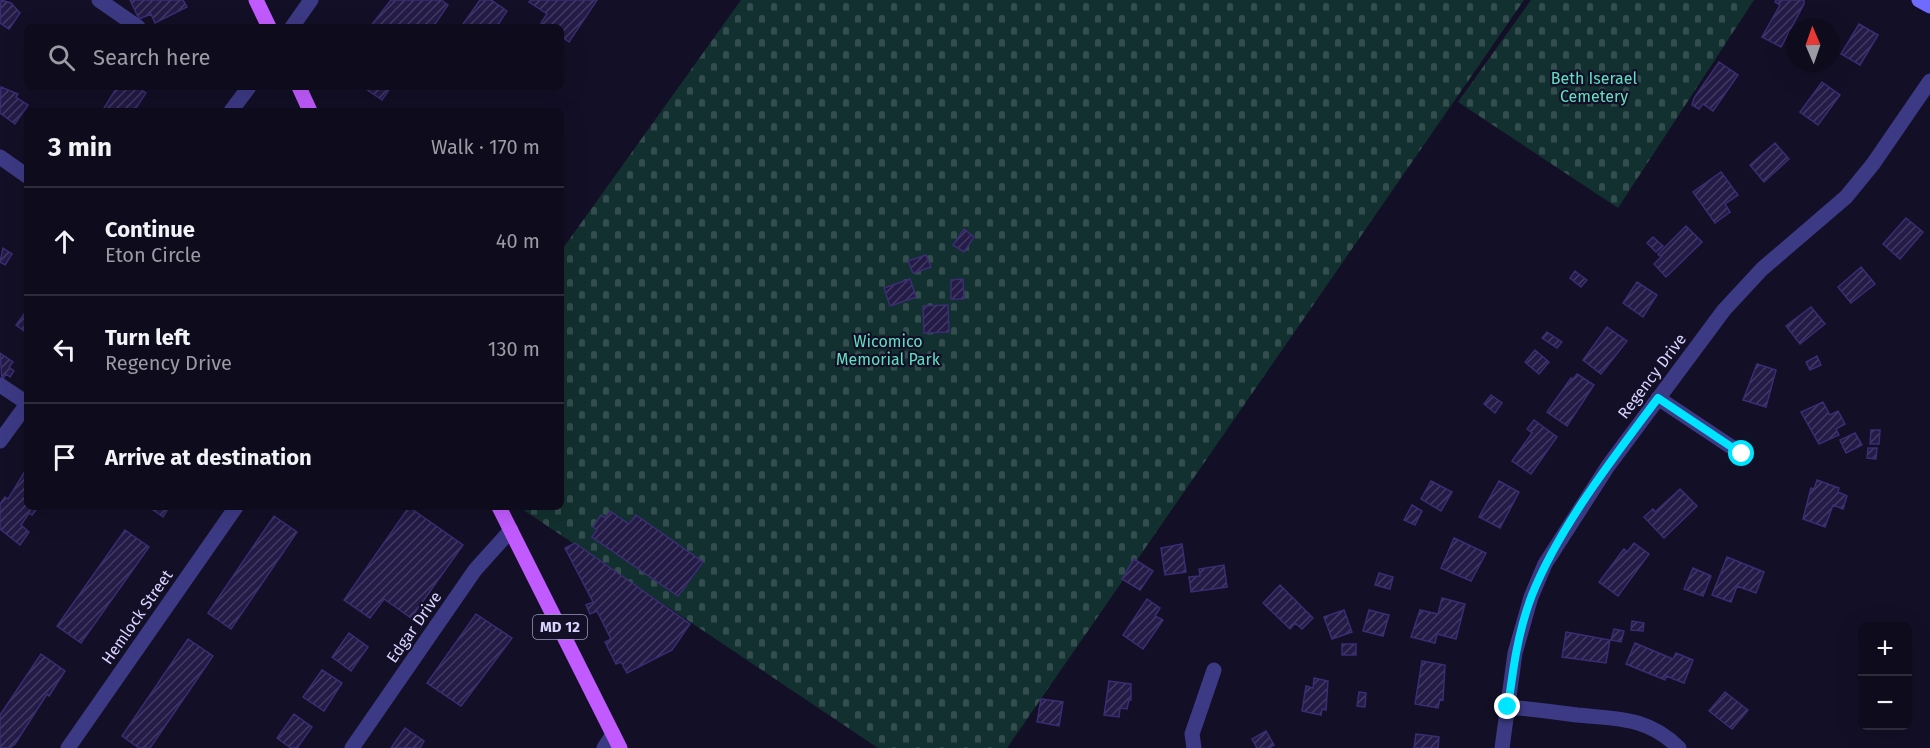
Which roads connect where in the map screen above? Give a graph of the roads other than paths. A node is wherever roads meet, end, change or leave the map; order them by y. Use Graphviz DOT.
graph roads {
  1 [pos="99,0"];
  2 [pos="256,0"];
  3 [pos="311,0"];
  4 [pos="1918,0"];
  5 [pos="1930,6"];
  6 [pos="134,24"];
  7 [pos="268,24"];
  8 [pos="294,24"];
  9 [pos="1930,81"];
  10 [pos="247,90"];
  11 [pos="300,90"];
  12 [pos="233,108"];
  13 [pos="309,108"];
  14 [pos="0,157"];
  15 [pos="24,174"];
  16 [pos="0,385"];
  17 [pos="1658,398"];
  18 [pos="24,402"];
  19 [pos="24,408"];
  20 [pos="0,441"];
  21 [pos="1742,454"];
  22 [pos="234,510"];
  23 [pos="501,510"];
  24 [pos="511,530"];
  25 [pos="1214,670"];
  26 [pos="1508,707"];
  27 [pos="613,734"];
  28 [pos="68,748"];
  29 [pos="352,748"];
  30 [pos="604,748"];
  31 [pos="620,748"];
  32 [pos="1194,748"];
  33 [pos="1502,748"];
  34 [pos="1679,748"];
  1 -- 6 [label="street"];
  2 -- 7 [label="main road"];
  3 -- 8 [label="street"];
  4 -- 5 [label="street"];
  9 -- 17 [label="street, Regency Drive"];
  10 -- 12 [label="street"];
  11 -- 13 [label="main road"];
  14 -- 15 [label="street"];
  16 -- 18 [label="street"];
  17 -- 21 [label="street"];
  17 -- 26 [label="street, Regency Drive"];
  19 -- 20 [label="street"];
  22 -- 28 [label="street, Hemlock Street"];
  23 -- 24 [label="main road, MD 12"];
  24 -- 27 [label="main road, MD 12"];
  24 -- 29 [label="street, Edgar Drive"];
  25 -- 32 [label="street"];
  26 -- 33 [label="street, Regency Drive"];
  26 -- 34 [label="street"];
  27 -- 30 [label="street"];
  27 -- 31 [label="main road, MD 12"];
}
